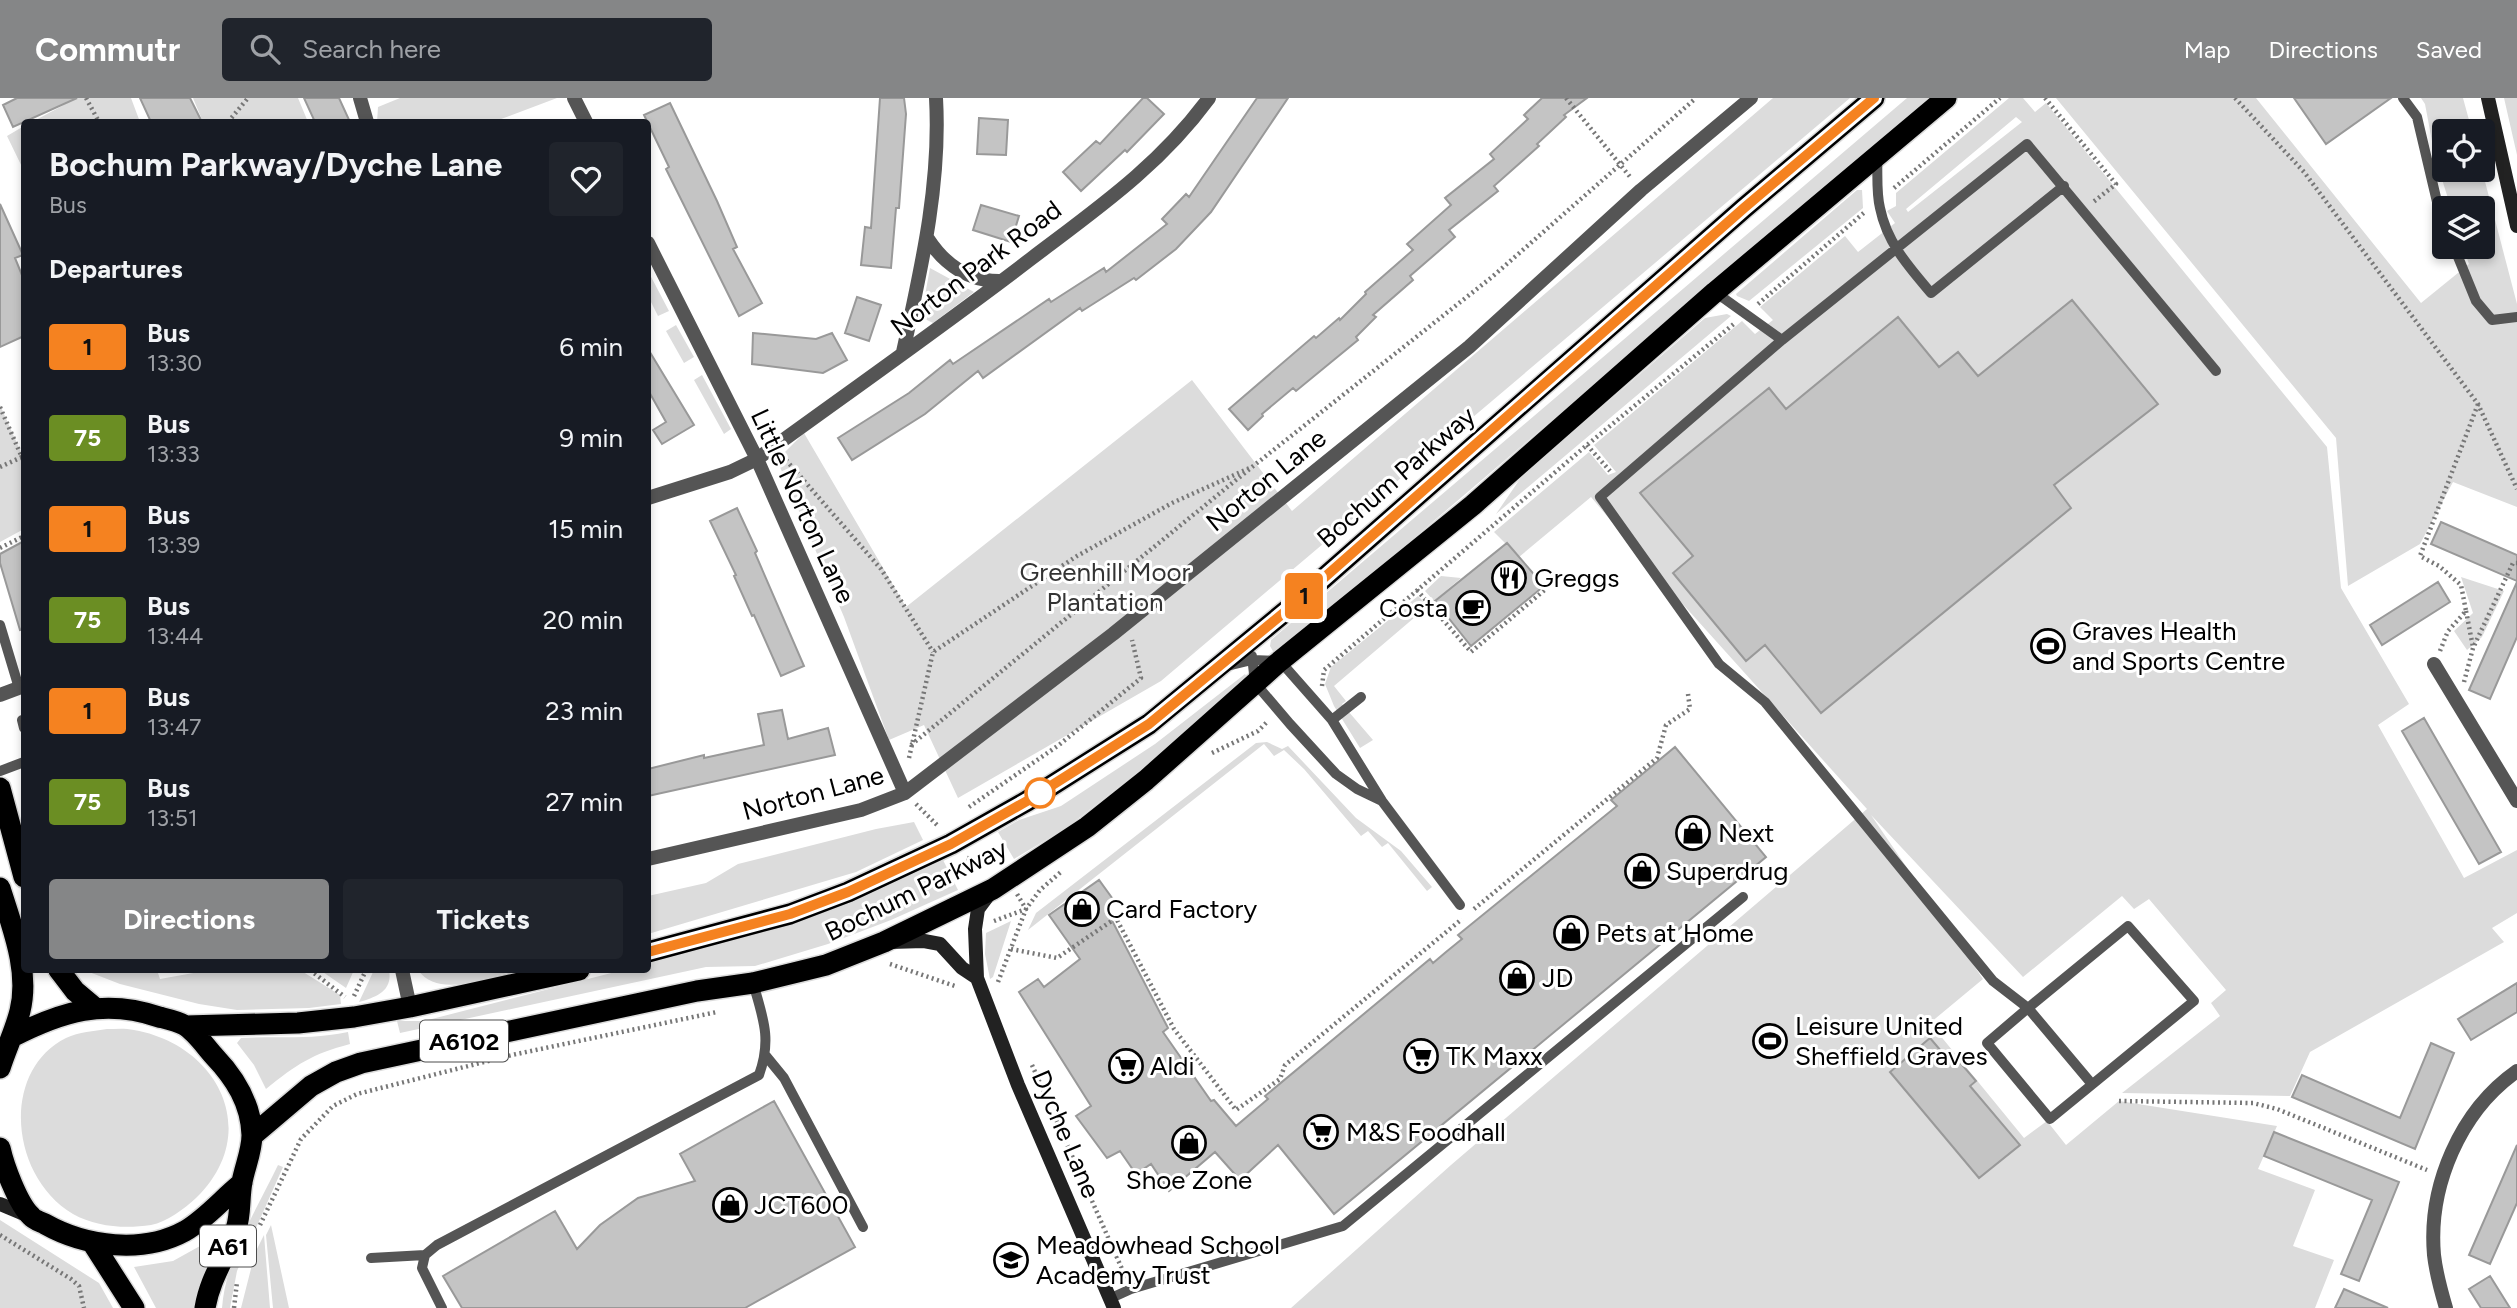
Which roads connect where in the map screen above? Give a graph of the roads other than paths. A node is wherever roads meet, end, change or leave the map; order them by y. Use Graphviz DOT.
graph roads {
  1 [pos="360,98"];
  2 [pos="574,98"];
  3 [pos="936,98"];
  4 [pos="1209,98"];
  5 [pos="1751,98"];
  6 [pos="1874,98"];
  7 [pos="1946,98"];
  8 [pos="2403,98"];
  9 [pos="2488,98"];
  10 [pos="366,119"];
  11 [pos="584,119"];
  12 [pos="1877,158"];
  13 [pos="2064,186"];
  14 [pos="2436,196"];
  15 [pos="2517,226"];
  16 [pos="928,239"];
  17 [pos="1895,248"];
  18 [pos="651,249"];
  19 [pos="2459,259"];
  20 [pos="1002,281"];
  21 [pos="1715,292"];
  22 [pos="2517,317"];
  23 [pos="1782,340"];
  24 [pos="904,352"];
  25 [pos="2216,371"];
  26 [pos="757,459"];
  27 [pos="651,497"];
  28 [pos="0,625"];
  29 [pos="1252,650"];
  30 [pos="1280,662"];
  31 [pos="2434,664"];
  32 [pos="1255,683"];
  33 [pos="21,684"];
  34 [pos="21,687"];
  35 [pos="0,695"];
  36 [pos="1361,697"];
  37 [pos="1332,720"];
  38 [pos="21,763"];
  39 [pos="0,771"];
  40 [pos="0,788"];
  41 [pos="905,793"];
  42 [pos="1382,801"];
  43 [pos="2517,801"];
  44 [pos="651,858"];
  45 [pos="21,866"];
  46 [pos="0,888"];
  47 [pos="993,888"];
  48 [pos="1743,897"];
  49 [pos="1460,905"];
  50 [pos="6,927"];
  51 [pos="884,942"];
  52 [pos="651,951"];
  53 [pos="21,965"];
  54 [pos="23,973"];
  55 [pos="61,973"];
  56 [pos="403,973"];
  57 [pos="565,973"];
  58 [pos="977,978"];
  59 [pos="755,992"];
  60 [pos="94,1007"];
  61 [pos="410,1007"];
  62 [pos="2028,1008"];
  63 [pos="186,1026"];
  64 [pos="12,1037"];
  65 [pos="766,1056"];
  66 [pos="0,1068"];
  67 [pos="2517,1071"];
  68 [pos="2091,1083"];
  69 [pos="252,1136"];
  70 [pos="0,1148"];
  71 [pos="242,1182"];
  72 [pos="0,1204"];
  73 [pos="31,1216"];
  74 [pos="863,1227"];
  75 [pos="92,1242"];
  76 [pos="425,1255"];
  77 [pos="371,1258"];
  78 [pos="1112,1303"];
  79 [pos="134,1308"];
  80 [pos="205,1308"];
  81 [pos="442,1308"];
  82 [pos="2446,1308"];
  1 -- 10 [label="street"];
  2 -- 11 [label="street"];
  3 -- 16 [label="street"];
  4 -- 20 [label="street, Norton Park Road"];
  5 -- 41 [label="street, Norton Lane"];
  6 -- 29 [label="highway, Bochum Parkway"];
  7 -- 12 [label="highway, Bochum Parkway / A6102"];
  8 -- 14 [label="lane"];
  9 -- 15 [label="street"];
  12 -- 17 [label="lane"];
  12 -- 21 [label="highway, Bochum Parkway / A6102"];
  13 -- 17 [label="lane"];
  13 -- 17 [label="lane"];
  13 -- 25 [label="lane"];
  16 -- 20 [label="street"];
  16 -- 24 [label="street"];
  17 -- 23 [label="lane"];
  18 -- 26 [label="street, Little Norton Lane"];
  19 -- 22 [label="lane"];
  20 -- 24 [label="street, Norton Park Road"];
  21 -- 23 [label="lane"];
  21 -- 30 [label="highway, Bochum Parkway / A6102"];
  23 -- 62 [label="lane"];
  24 -- 26 [label="street, Norton Park Road"];
  26 -- 27 [label="street, Norton Park Road"];
  26 -- 41 [label="street, Little Norton Lane"];
  28 -- 33 [label="lane"];
  29 -- 30 [label="lane"];
  29 -- 32 [label="lane"];
  29 -- 52 [label="highway, Bochum Parkway"];
  30 -- 32 [label="highway, Bochum Parkway / A6102"];
  30 -- 37 [label="lane"];
  31 -- 43 [label="street"];
  32 -- 42 [label="lane"];
  32 -- 47 [label="highway, Bochum Parkway / A6102"];
  34 -- 35 [label="street"];
  36 -- 37 [label="lane"];
  37 -- 42 [label="lane"];
  38 -- 39 [label="lane"];
  40 -- 45 [label="highway"];
  41 -- 44 [label="street, Norton Lane"];
  42 -- 49 [label="lane"];
  46 -- 50 [label="highway"];
  47 -- 51 [label="highway, Bochum Parkway / A6102"];
  47 -- 58 [label="street, Dyche Lane"];
  48 -- 78 [label="lane"];
  50 -- 53 [label="highway"];
  51 -- 58 [label="street, Dyche Lane"];
  51 -- 59 [label="highway, Bochum Parkway / A6102"];
  54 -- 64 [label="highway"];
  55 -- 60 [label="highway"];
  56 -- 61 [label="street"];
  57 -- 61 [label="highway, A6102"];
  58 -- 78 [label="street, Dyche Lane"];
  59 -- 65 [label="lane"];
  59 -- 69 [label="highway, Bochum Parkway / A6102"];
  60 -- 63 [label="highway"];
  60 -- 64 [label="highway"];
  61 -- 63 [label="highway, A6102"];
  62 -- 68 [label="lane"];
  62 -- 68 [label="lane"];
  62 -- 68 [label="lane"];
  63 -- 69 [label="highway"];
  64 -- 66 [label="highway"];
  65 -- 74 [label="lane"];
  65 -- 76 [label="lane"];
  67 -- 82 [label="street"];
  69 -- 71 [label="highway"];
  70 -- 73 [label="highway"];
  71 -- 75 [label="highway"];
  71 -- 80 [label="highway, A61"];
  72 -- 73 [label="street"];
  73 -- 75 [label="highway"];
  75 -- 79 [label="highway"];
  76 -- 77 [label="lane"];
  76 -- 81 [label="lane"];
}
